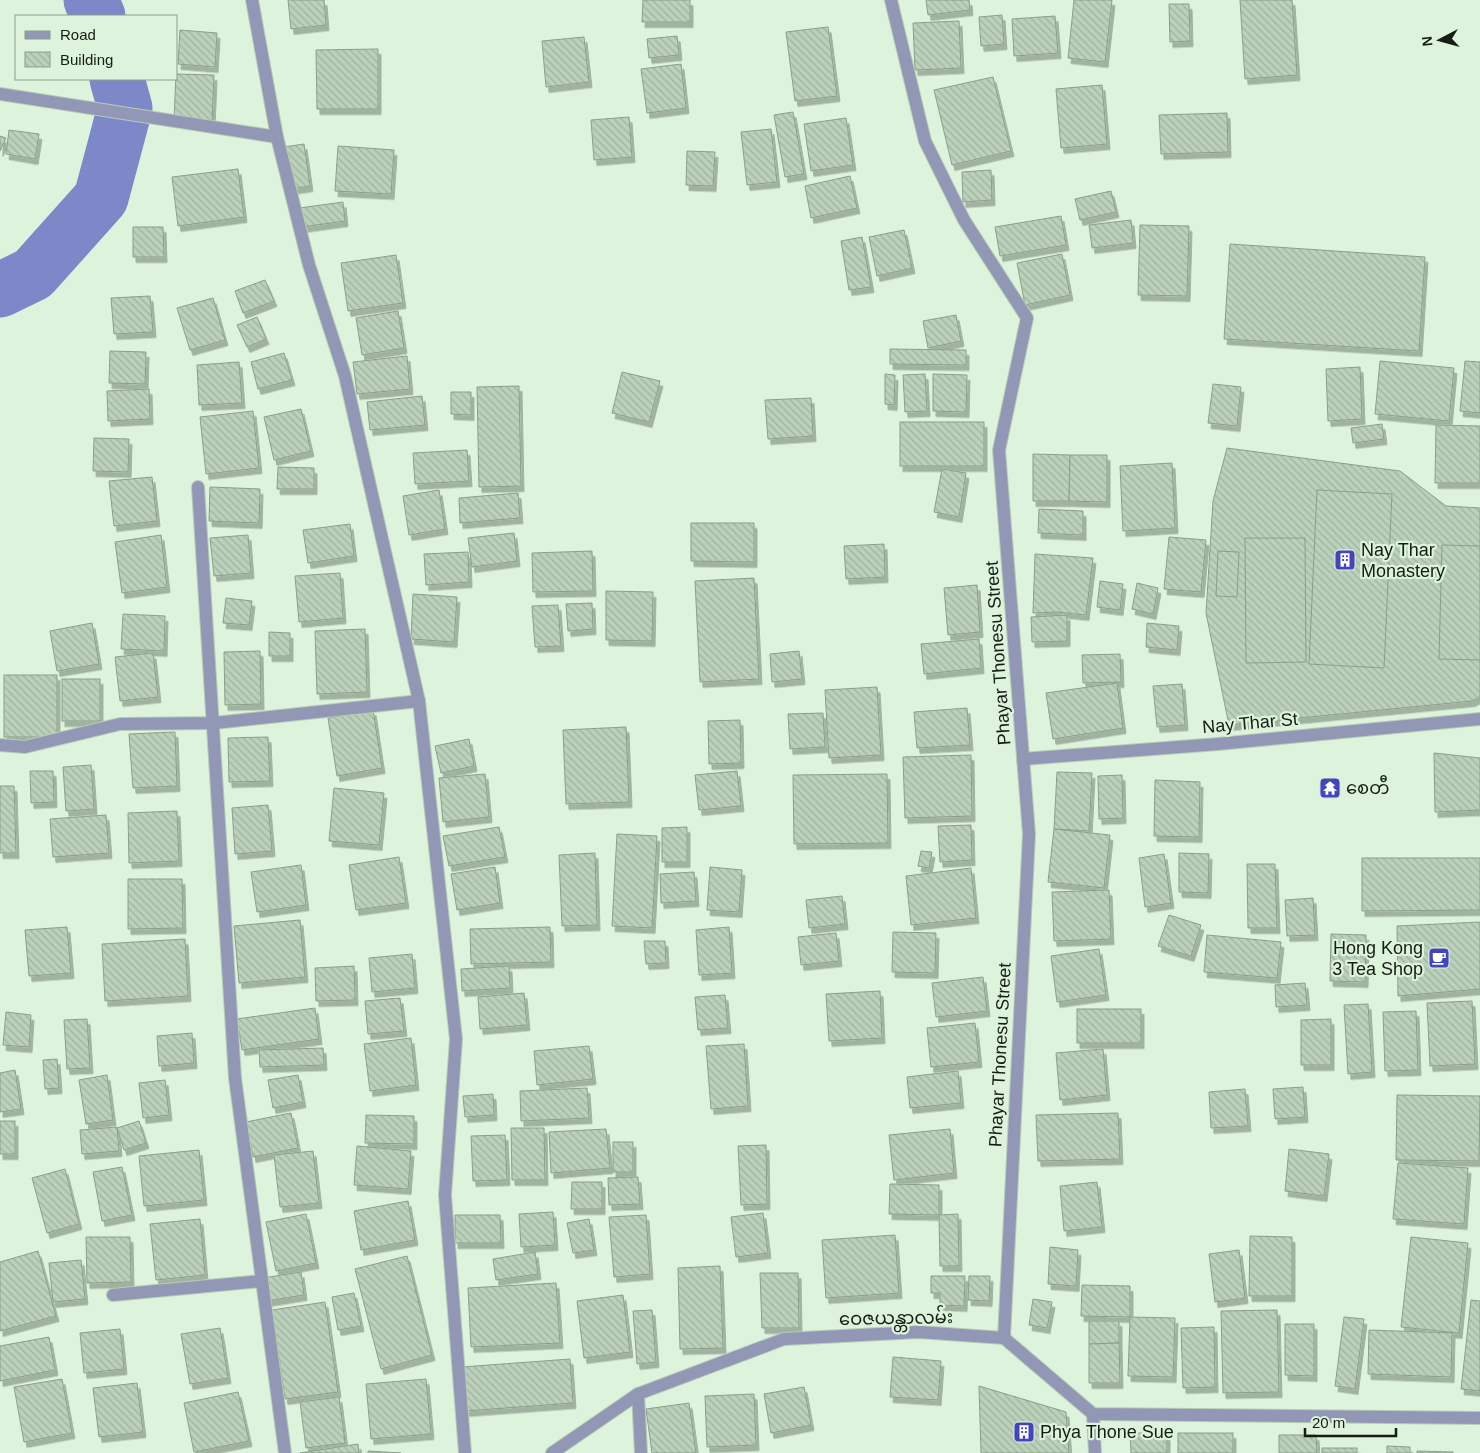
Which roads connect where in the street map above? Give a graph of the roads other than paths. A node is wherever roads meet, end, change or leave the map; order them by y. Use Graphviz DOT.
graph roads {
  1 [pos="252,0"];
  2 [pos="891,0"];
  3 [pos="0,94"];
  4 [pos="277,137"];
  5 [pos="198,487"];
  6 [pos="419,700"];
  7 [pos="1480,719"];
  8 [pos="214,723"];
  9 [pos="0,745"];
  10 [pos="1023,759"];
  11 [pos="262,1280"];
  12 [pos="113,1295"];
  13 [pos="1004,1338"];
  14 [pos="638,1394"];
  15 [pos="1093,1414"];
  16 [pos="1480,1418"];
  17 [pos="285,1453"];
  18 [pos="465,1453"];
  19 [pos="552,1453"];
  20 [pos="640,1453"];
  21 [pos="1095,1453"];
  1 -- 4 [label="street"];
  2 -- 10 [label="street, Phayar Thonesu Street"];
  3 -- 4 [label="street"];
  4 -- 6 [label="street"];
  5 -- 8 [label="street"];
  6 -- 8 [label="street"];
  6 -- 18 [label="street"];
  7 -- 10 [label="street, Nay Thar St"];
  8 -- 9 [label="street"];
  8 -- 11 [label="street"];
  10 -- 13 [label="street, Phayar Thonesu Street"];
  11 -- 12 [label="street"];
  11 -- 17 [label="street"];
  13 -- 14 [label="street, ဝေဇယန္တာလမ်း"];
  13 -- 15 [label="street"];
  14 -- 19 [label="street, ဝေဇယန္တာလမ်း"];
  14 -- 20 [label="street"];
  15 -- 16 [label="street"];
  15 -- 21 [label="street"];
}
